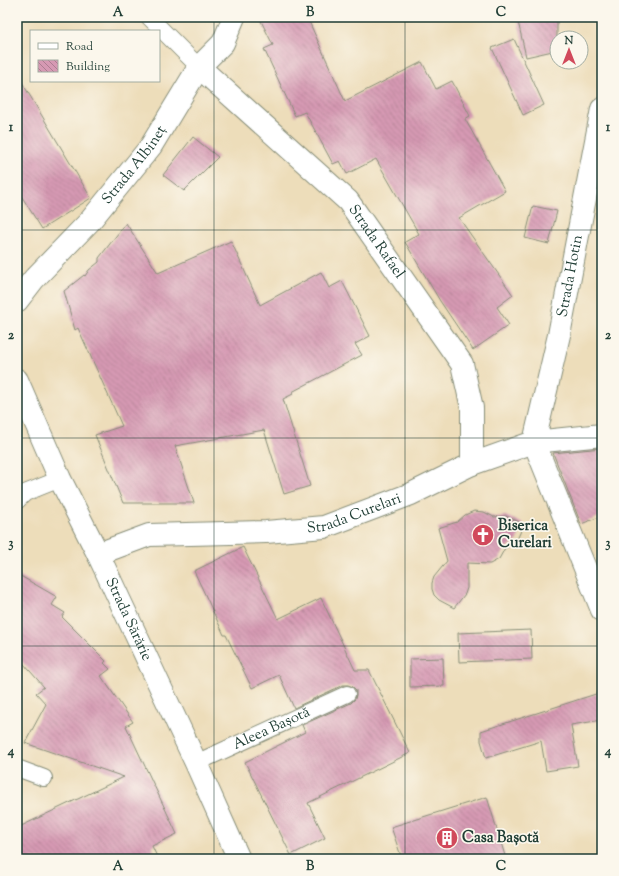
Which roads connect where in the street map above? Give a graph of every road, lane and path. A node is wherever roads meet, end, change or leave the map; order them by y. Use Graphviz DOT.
graph roads {
  1 [pos="149,17"];
  2 [pos="234,17"];
  3 [pos="199,67"];
  4 [pos="602,109"];
  5 [pos="17,301"];
  6 [pos="17,380"];
  7 [pos="602,435"];
  8 [pos="534,442"];
  9 [pos="472,464"];
  10 [pos="60,479"];
  11 [pos="17,501"];
  12 [pos="98,554"];
  13 [pos="602,610"];
  14 [pos="346,694"];
  15 [pos="196,763"];
  16 [pos="17,768"];
  17 [pos="44,778"];
  18 [pos="240,859"];
  1 -- 3 [label="lane"];
  2 -- 3 [label="street, Strada Albineț"];
  3 -- 5 [label="street, Strada Albineț"];
  3 -- 9 [label="street, Strada Rafael"];
  4 -- 8 [label="street, Strada Hotin"];
  6 -- 10 [label="street, Strada Sărărie"];
  7 -- 8 [label="street, Strada Curelari"];
  8 -- 9 [label="street, Strada Curelari"];
  8 -- 13 [label="street"];
  9 -- 12 [label="street, Strada Curelari"];
  10 -- 11 [label="lane"];
  10 -- 12 [label="street, Strada Sărărie"];
  12 -- 15 [label="street, Strada Sărărie"];
  14 -- 15 [label="lane, Aleea Bașotă"];
  15 -- 18 [label="street, Strada Sărărie"];
  16 -- 17 [label="lane"];
}
